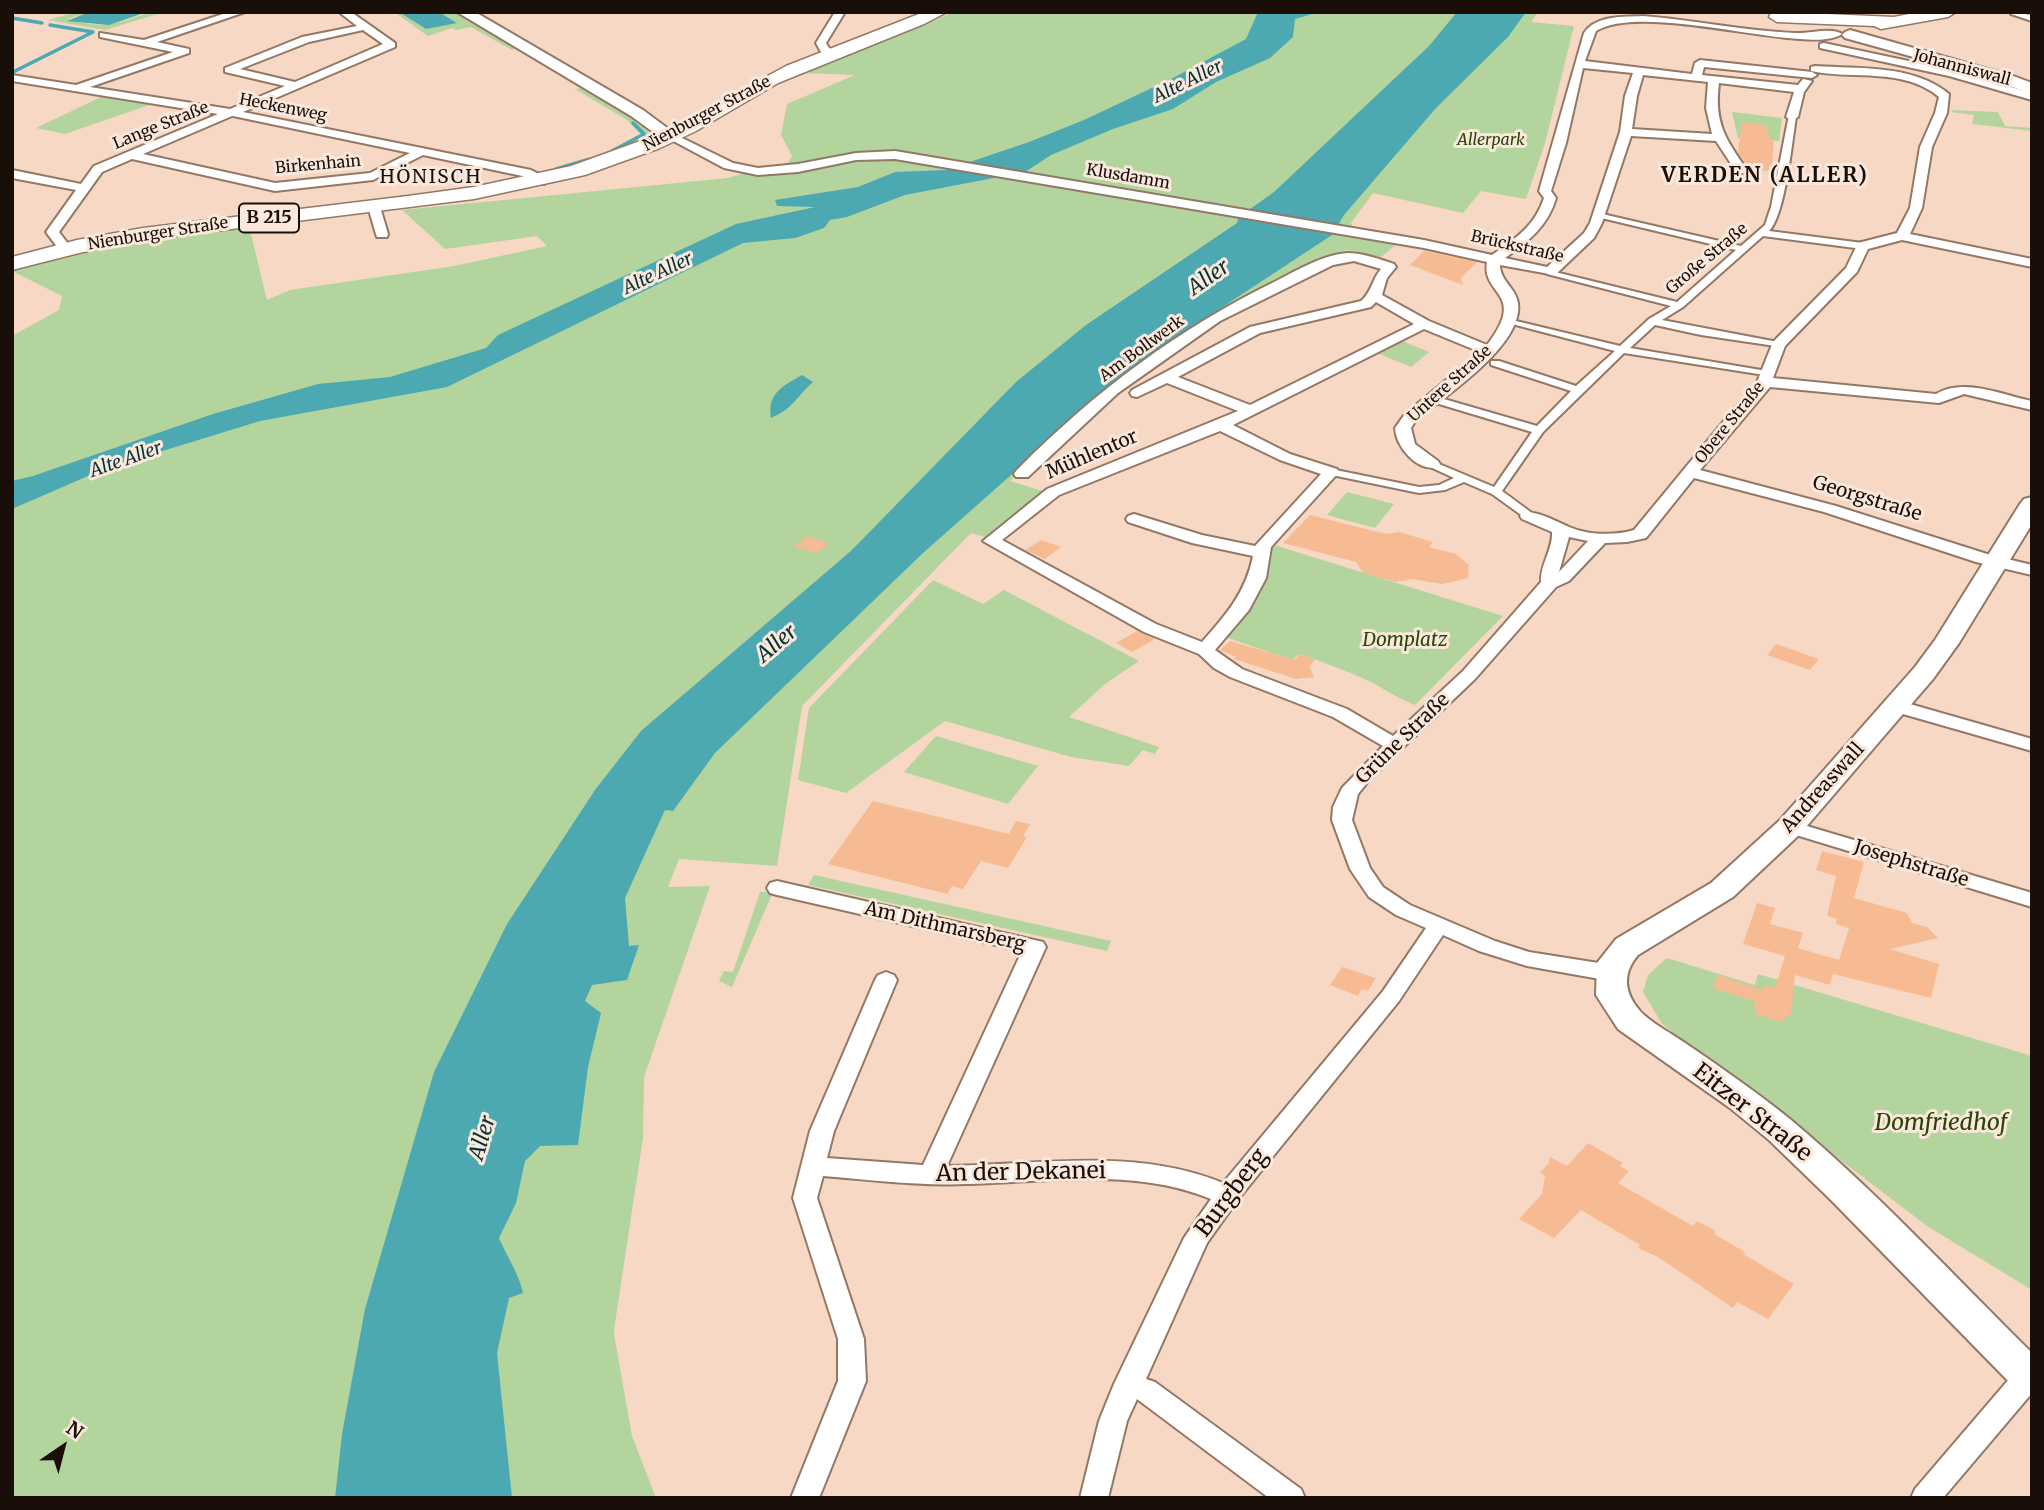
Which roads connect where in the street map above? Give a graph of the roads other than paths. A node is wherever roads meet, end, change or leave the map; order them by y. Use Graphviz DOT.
graph roads {
  1 [pos="240,12"];
  2 [pos="344,12"];
  3 [pos="464,12"];
  4 [pos="840,12"];
  5 [pos="939,12"];
  6 [pos="1948,12"];
  7 [pos="2015,12"];
  8 [pos="2032,18"];
  9 [pos="1892,24"];
  10 [pos="365,27"];
  11 [pos="1838,32"];
  12 [pos="104,35"];
  13 [pos="148,42"];
  14 [pos="1885,46"];
  15 [pos="835,53"];
  16 [pos="1579,64"];
  17 [pos="1639,71"];
  18 [pos="1814,72"];
  19 [pos="1696,78"];
  20 [pos="14,79"];
  21 [pos="1714,80"];
  22 [pos="296,85"];
  23 [pos="78,87"];
  24 [pos="1800,89"];
  25 [pos="2032,93"];
  26 [pos="233,113"];
  27 [pos="637,113"];
  28 [pos="712,114"];
  29 [pos="1792,117"];
  30 [pos="656,119"];
  31 [pos="1626,132"];
  32 [pos="1717,138"];
  33 [pos="685,140"];
  34 [pos="421,152"];
  35 [pos="130,155"];
  36 [pos="1741,170"];
  37 [pos="12,174"];
  38 [pos="544,180"];
  39 [pos="84,188"];
  40 [pos="374,208"];
  41 [pos="1598,216"];
  42 [pos="1345,231"];
  43 [pos="1762,233"];
  44 [pos="383,234"];
  45 [pos="1902,236"];
  46 [pos="1863,246"];
  47 [pos="66,249"];
  48 [pos="1744,249"];
  49 [pos="1495,259"];
  50 [pos="2032,262"];
  51 [pos="12,264"];
  52 [pos="1550,272"];
  53 [pos="1375,296"];
  54 [pos="1679,305"];
  55 [pos="1653,321"];
  56 [pos="1516,322"];
  57 [pos="1424,324"];
  58 [pos="1777,345"];
  59 [pos="1621,350"];
  60 [pos="1493,357"];
  61 [pos="1166,377"];
  62 [pos="1766,378"];
  63 [pos="1578,390"];
  64 [pos="1137,393"];
  65 [pos="1433,399"];
  66 [pos="2032,406"];
  67 [pos="1252,411"];
  68 [pos="1221,425"];
  69 [pos="1539,430"];
  70 [pos="1432,464"];
  71 [pos="1331,472"];
  72 [pos="1690,472"];
  73 [pos="1022,474"];
  74 [pos="1464,478"];
  75 [pos="1496,492"];
  76 [pos="2032,504"];
  77 [pos="1528,516"];
  78 [pos="1134,519"];
  79 [pos="1559,528"];
  80 [pos="1601,538"];
  81 [pos="1262,554"];
  82 [pos="1997,562"];
  83 [pos="2032,570"];
  84 [pos="1550,583"];
  85 [pos="1205,650"];
  86 [pos="1896,706"];
  87 [pos="1394,744"];
  88 [pos="2032,745"];
  89 [pos="1790,827"];
  90 [pos="777,888"];
  91 [pos="2032,900"];
  92 [pos="1438,926"];
  93 [pos="1611,973"];
  94 [pos="886,980"];
  95 [pos="813,1166"];
  96 [pos="931,1175"];
  97 [pos="1227,1195"];
  98 [pos="2032,1379"];
  99 [pos="1128,1384"];
  100 [pos="804,1498"];
  101 [pos="1094,1498"];
  102 [pos="1291,1498"];
  103 [pos="1925,1498"];
  1 -- 13 [label="street"];
  2 -- 10 [label="street, Lange Straße"];
  3 -- 27 [label="main road"];
  4 -- 15 [label="street"];
  5 -- 15 [label="main road, Nienburger Straße"];
  6 -- 9 [label="main road"];
  7 -- 8 [label="street"];
  9 -- 11 [label="main road"];
  9 -- 11 [label="main road"];
  9 -- 14 [label="main road"];
  10 -- 22 [label="street, Lange Straße"];
  10 -- 22 [label="street"];
  11 -- 14 [label="main road, Johanniswall"];
  11 -- 16 [label="street"];
  11 -- 18 [label="street, Große Straße"];
  11 -- 25 [label="street"];
  12 -- 13 [label="street"];
  13 -- 23 [label="street"];
  14 -- 25 [label="main road, Johanniswall"];
  15 -- 28 [label="main road, Nienburger Straße"];
  16 -- 17 [label="street"];
  16 -- 49 [label="street"];
  17 -- 19 [label="street"];
  17 -- 31 [label="street"];
  18 -- 19 [label="street"];
  18 -- 24 [label="street, Große Straße"];
  18 -- 45 [label="street"];
  19 -- 21 [label="street"];
  20 -- 23 [label="street, Heckenweg"];
  21 -- 24 [label="street"];
  21 -- 32 [label="street"];
  22 -- 26 [label="street, Lange Straße"];
  23 -- 26 [label="street, Heckenweg"];
  24 -- 29 [label="street, Große Straße"];
  26 -- 34 [label="street, Heckenweg"];
  26 -- 35 [label="street, Lange Straße"];
  27 -- 30 [label="main road"];
  27 -- 33 [label="main road"];
  28 -- 30 [label="main road"];
  28 -- 33 [label="main road, Nienburger Straße"];
  29 -- 43 [label="street, Große Straße"];
  30 -- 33 [label="main road"];
  31 -- 32 [label="street"];
  31 -- 41 [label="street"];
  32 -- 36 [label="street"];
  33 -- 38 [label="main road, Nienburger Straße / B 215"];
  33 -- 42 [label="street, Klusdamm"];
  34 -- 35 [label="street, Birkenhain"];
  34 -- 38 [label="street, Heckenweg"];
  35 -- 39 [label="street, Lange Straße"];
  37 -- 39 [label="street"];
  38 -- 40 [label="main road, Nienburger Straße / B 215"];
  39 -- 47 [label="street, Lange Straße"];
  40 -- 44 [label="street"];
  40 -- 47 [label="main road, Nienburger Straße / B 215"];
  41 -- 48 [label="street"];
  41 -- 52 [label="street"];
  42 -- 49 [label="street, Brückstraße"];
  43 -- 46 [label="street"];
  43 -- 48 [label="street, Große Straße"];
  45 -- 46 [label="street"];
  45 -- 50 [label="street"];
  46 -- 58 [label="street, Obere Straße"];
  47 -- 51 [label="main road, Nienburger Straße / B 215"];
  48 -- 54 [label="street, Große Straße"];
  49 -- 52 [label="street, Brückstraße"];
  49 -- 60 [label="street, Untere Straße"];
  52 -- 54 [label="street, Brückstraße"];
  53 -- 57 [label="street"];
  53 -- 61 [label="street"];
  53 -- 73 [label="street, Am Bollwerk"];
  54 -- 55 [label="street, Große Straße"];
  55 -- 58 [label="street"];
  55 -- 59 [label="street, Große Straße"];
  56 -- 59 [label="street"];
  57 -- 60 [label="street"];
  57 -- 67 [label="street, Mühlentor"];
  58 -- 62 [label="street, Obere Straße"];
  59 -- 62 [label="street"];
  59 -- 63 [label="street, Große Straße"];
  60 -- 63 [label="street"];
  60 -- 65 [label="street, Untere Straße"];
  61 -- 64 [label="street"];
  61 -- 67 [label="street"];
  62 -- 66 [label="street"];
  62 -- 72 [label="street, Obere Straße"];
  63 -- 69 [label="street, Große Straße"];
  65 -- 69 [label="street"];
  65 -- 70 [label="street, Untere Straße"];
  67 -- 68 [label="street, Mühlentor"];
  68 -- 71 [label="street"];
  68 -- 85 [label="street, Mühlentor"];
  69 -- 75 [label="street, Große Straße"];
  70 -- 74 [label="street"];
  71 -- 74 [label="street"];
  71 -- 81 [label="street"];
  72 -- 80 [label="street, Obere Straße"];
  72 -- 82 [label="street, Georgstraße"];
  74 -- 75 [label="street"];
  75 -- 77 [label="street"];
  76 -- 82 [label="main road, Andreaswall"];
  77 -- 79 [label="street, Obere Straße"];
  78 -- 81 [label="street"];
  79 -- 80 [label="street, Obere Straße"];
  79 -- 84 [label="street"];
  80 -- 84 [label="street, Grüne Straße"];
  81 -- 85 [label="street"];
  82 -- 83 [label="street, Georgstraße"];
  82 -- 86 [label="main road, Andreaswall"];
  84 -- 87 [label="street, Grüne Straße"];
  85 -- 87 [label="street"];
  86 -- 88 [label="street"];
  86 -- 89 [label="main road, Andreaswall"];
  87 -- 92 [label="street, Grüne Straße"];
  89 -- 91 [label="street, Josephstraße"];
  89 -- 93 [label="main road, Andreaswall"];
  90 -- 96 [label="street, Am Dithmarsberg"];
  92 -- 93 [label="street"];
  92 -- 97 [label="street, Burgberg"];
  93 -- 98 [label="main road, Eitzer Straße"];
  94 -- 95 [label="street"];
  95 -- 96 [label="street, An der Dekanei"];
  95 -- 100 [label="street"];
  96 -- 97 [label="street, An der Dekanei"];
  97 -- 99 [label="street, Burgberg"];
  98 -- 103 [label="street"];
  99 -- 101 [label="street, Burgberg"];
  99 -- 102 [label="street"];
}
